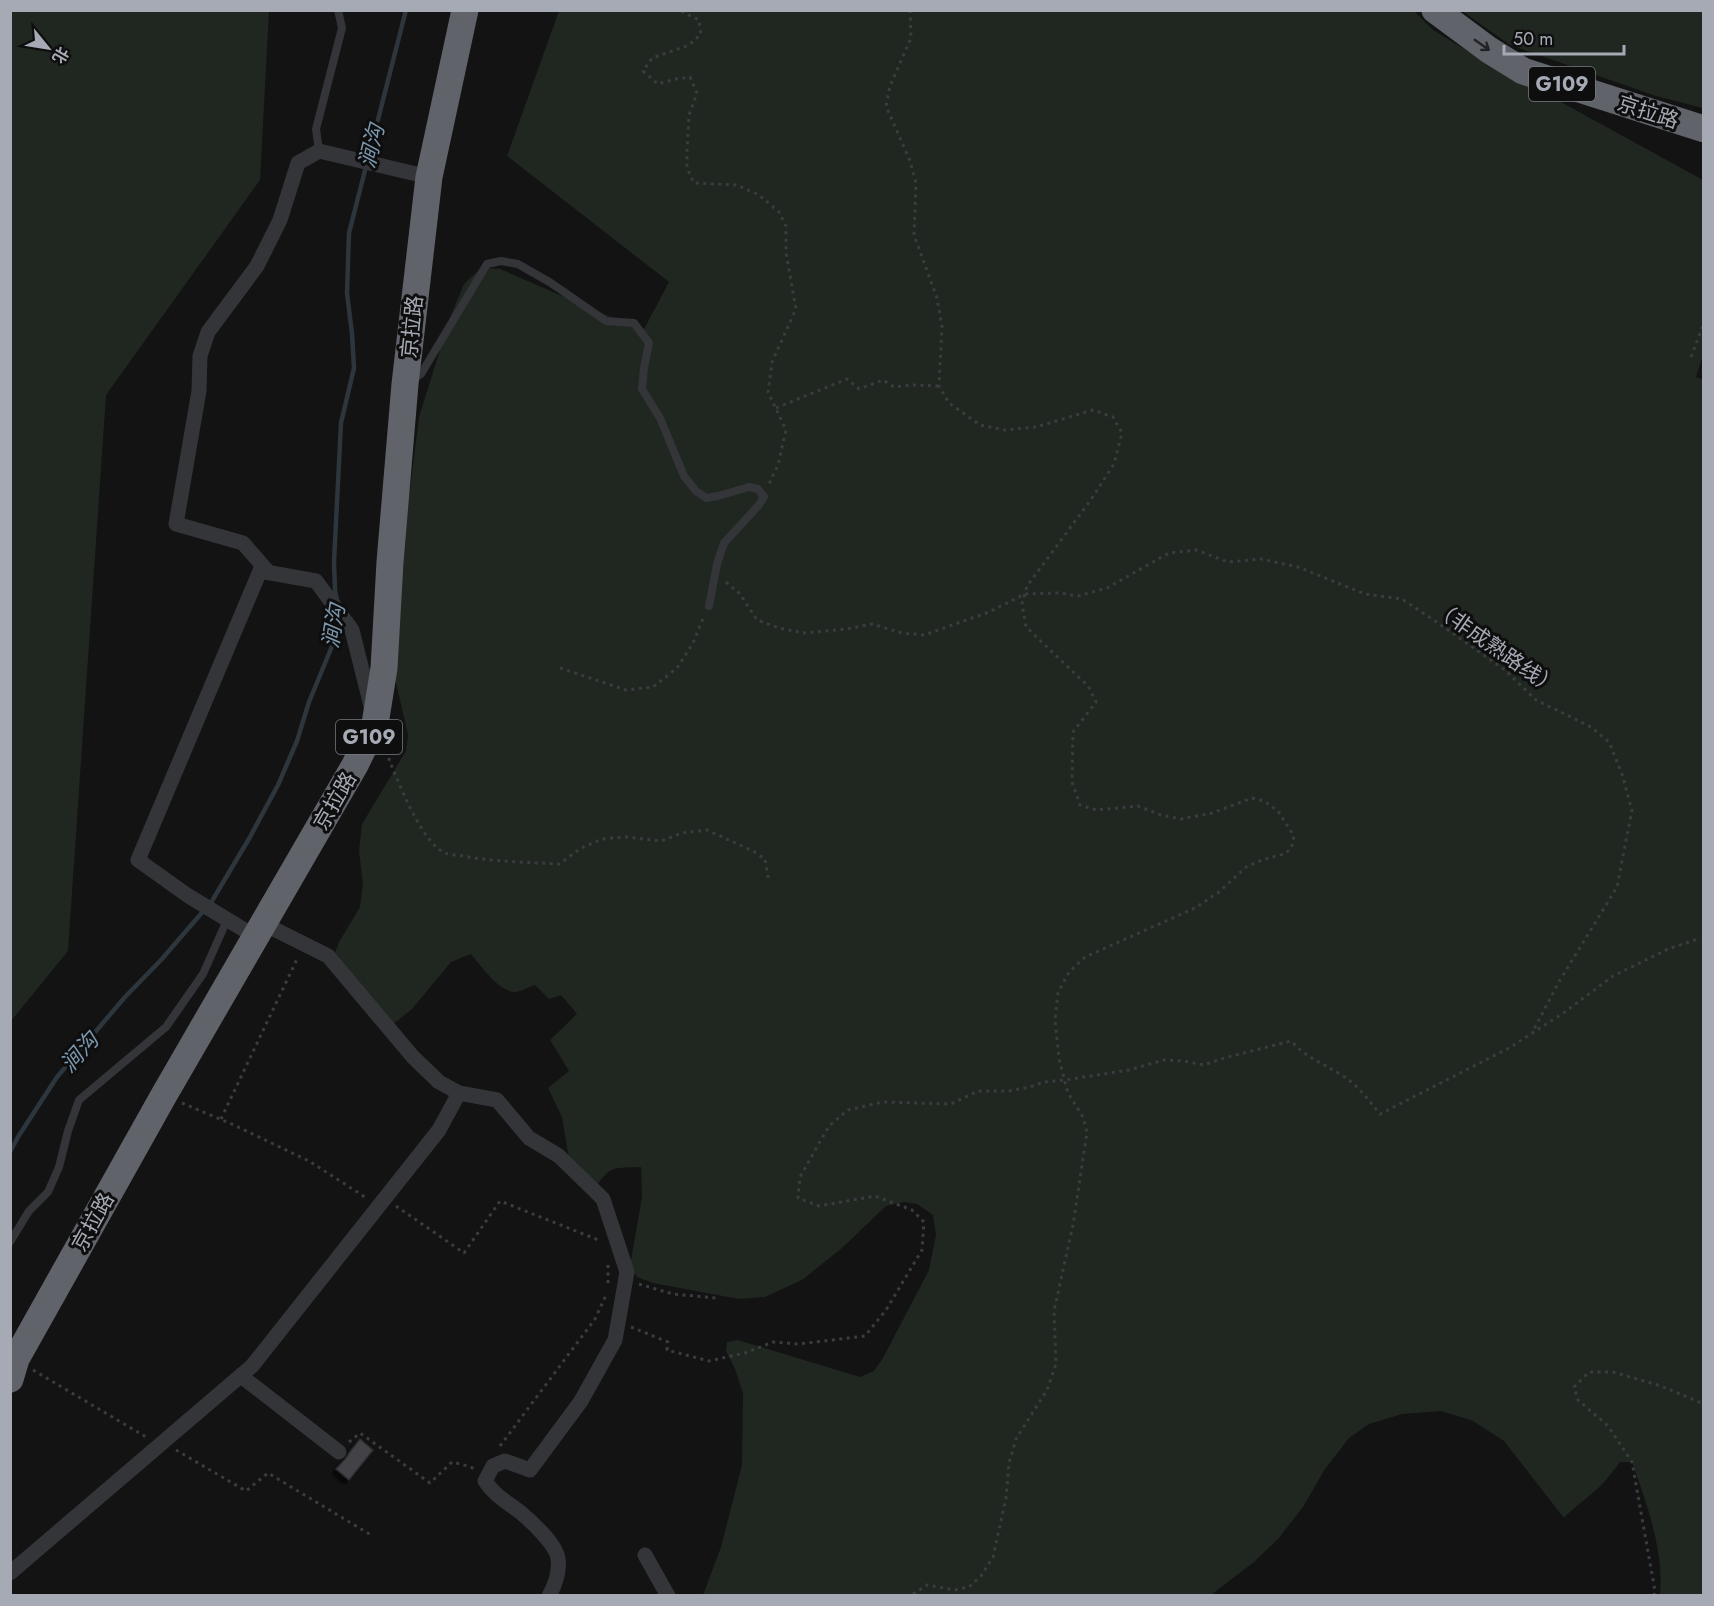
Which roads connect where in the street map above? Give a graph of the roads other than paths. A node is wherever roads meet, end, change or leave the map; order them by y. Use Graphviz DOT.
graph roads {
  1 [pos="338,10"];
  2 [pos="465,10"];
  3 [pos="1435,10"];
  4 [pos="1704,129"];
  5 [pos="319,151"];
  6 [pos="429,177"];
  7 [pos="405,384"];
  8 [pos="269,573"];
  9 [pos="709,606"];
  10 [pos="375,724"];
  11 [pos="227,920"];
  12 [pos="260,930"];
  13 [pos="459,1094"];
  14 [pos="10,1242"];
  15 [pos="13,1369"];
  16 [pos="241,1376"];
  17 [pos="339,1452"];
  18 [pos="645,1555"];
  19 [pos="10,1573"];
  20 [pos="549,1596"];
  21 [pos="668,1596"];
  1 -- 5 [label="lane"];
  2 -- 6 [label="highway, 京拉路 / G109"];
  3 -- 4 [label="highway, 京拉路 / G109, one-way"];
  5 -- 6 [label="street"];
  5 -- 8 [label="street"];
  6 -- 7 [label="highway, 京拉路 / G109"];
  7 -- 9 [label="lane"];
  7 -- 10 [label="highway, 京拉路 / G109"];
  8 -- 10 [label="street"];
  8 -- 11 [label="street"];
  10 -- 12 [label="highway, 京拉路 / G109"];
  11 -- 12 [label="street"];
  11 -- 14 [label="lane"];
  12 -- 13 [label="street"];
  12 -- 15 [label="highway, 京拉路 / G109"];
  13 -- 16 [label="street"];
  13 -- 20 [label="street"];
  16 -- 17 [label="street"];
  16 -- 19 [label="street"];
  18 -- 21 [label="street"];
}
